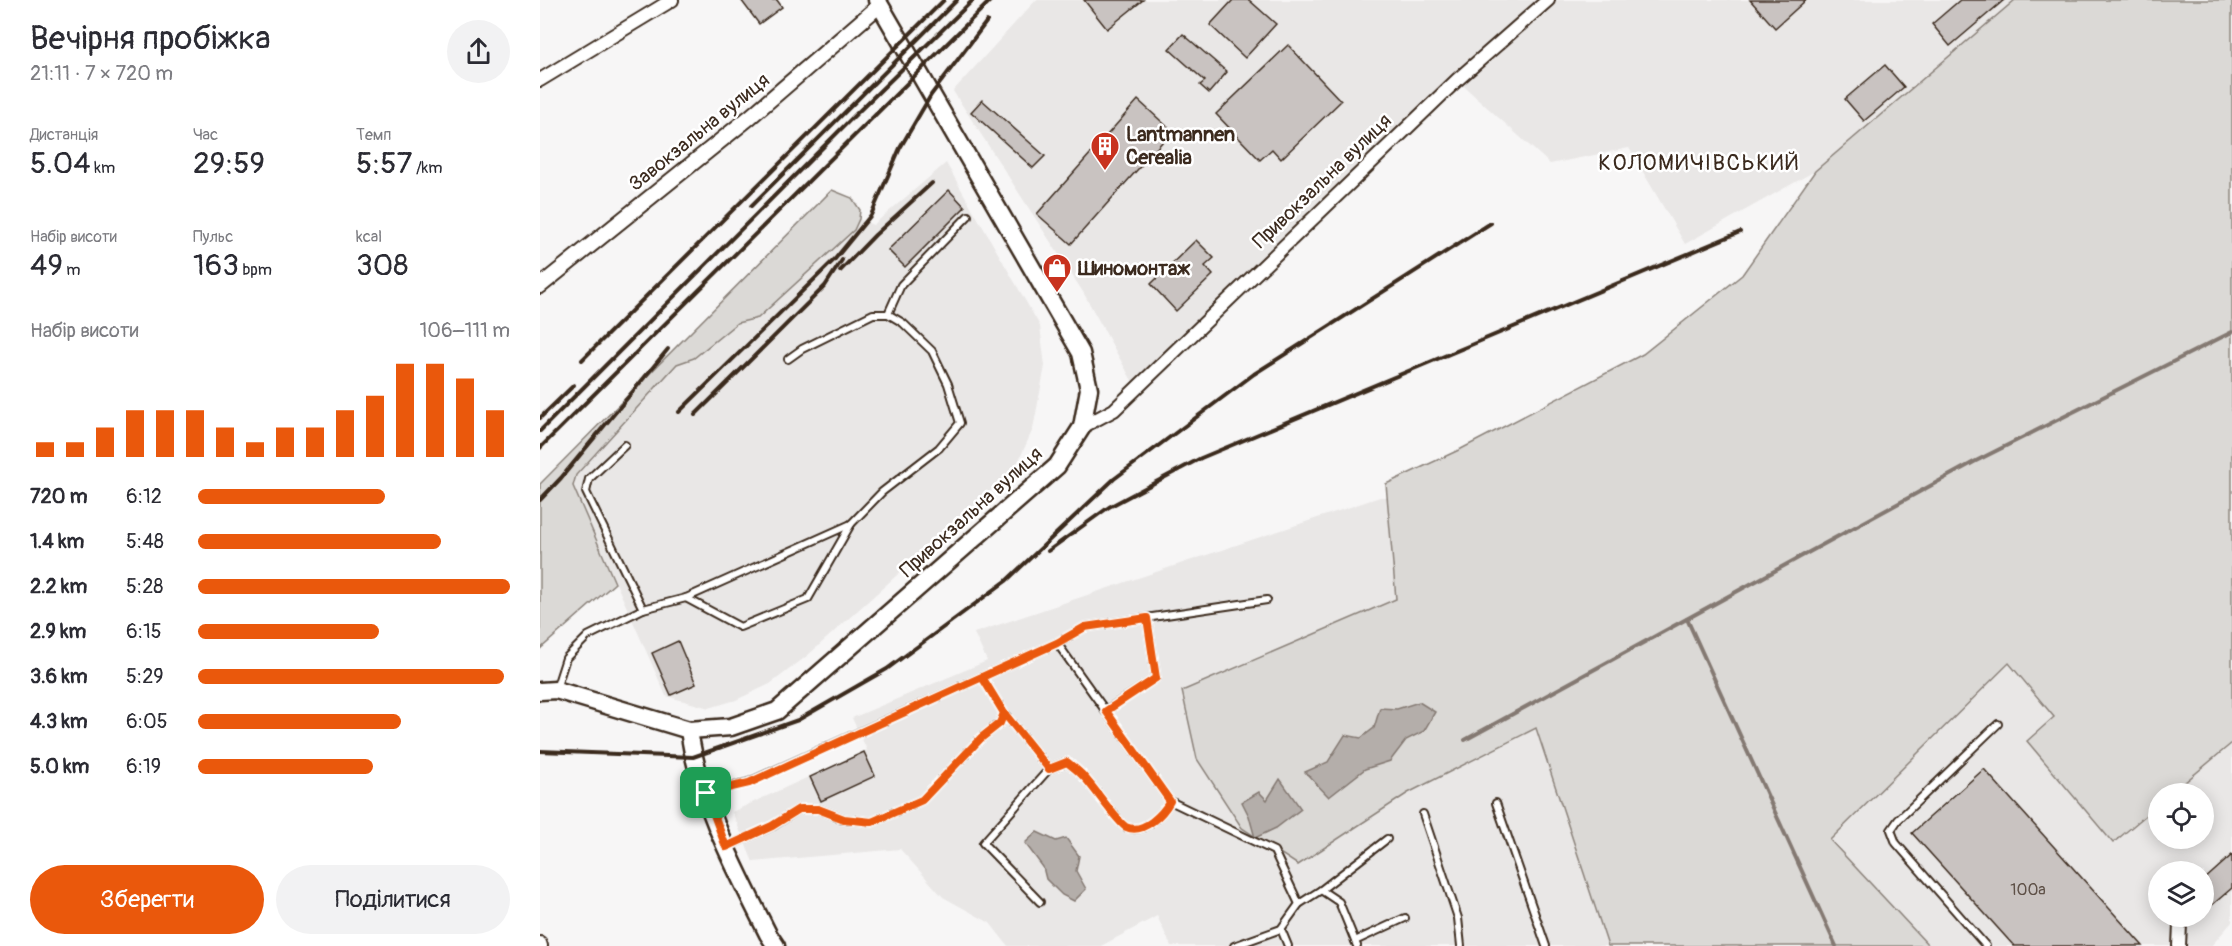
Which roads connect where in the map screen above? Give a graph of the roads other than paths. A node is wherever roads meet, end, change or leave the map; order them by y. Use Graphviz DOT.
graph roads {
  1 [pos="672,0"];
  2 [pos="1548,0"];
  3 [pos="881,2"];
  4 [pos="540,80"];
  5 [pos="968,216"];
  6 [pos="540,286"];
  7 [pos="888,314"];
  8 [pos="788,359"];
  9 [pos="1082,427"];
  10 [pos="625,445"];
  11 [pos="851,524"];
  12 [pos="686,598"];
  13 [pos="1268,600"];
  14 [pos="642,609"];
  15 [pos="1147,618"];
  16 [pos="1057,643"];
  17 [pos="982,677"];
  18 [pos="548,691"];
  19 [pos="1106,711"];
  20 [pos="1004,713"];
  21 [pos="1998,724"];
  22 [pos="689,730"];
  23 [pos="1049,769"];
  24 [pos="706,793"];
  25 [pos="1170,801"];
  26 [pos="1496,803"];
  27 [pos="1423,814"];
  28 [pos="1387,839"];
  29 [pos="726,847"];
  30 [pos="1321,890"];
  31 [pos="1040,902"];
  32 [pos="1299,904"];
  33 [pos="1405,918"];
  34 [pos="2180,927"];
  35 [pos="1281,929"];
  36 [pos="1356,943"];
  37 [pos="776,946"];
  38 [pos="1234,946"];
  39 [pos="1288,946"];
  40 [pos="1461,946"];
  41 [pos="1546,946"];
  42 [pos="1986,946"];
  43 [pos="2179,946"];
  1 -- 4 [label="street"];
  2 -- 9 [label="street, Привокзальна вулиця"];
  3 -- 6 [label="street, Завокзальна вулиця"];
  3 -- 9 [label="main road"];
  5 -- 7 [label="lane"];
  7 -- 8 [label="lane"];
  7 -- 11 [label="lane"];
  9 -- 22 [label="main road, Привокзальна вулиця"];
  10 -- 14 [label="lane"];
  11 -- 12 [label="lane"];
  11 -- 12 [label="lane"];
  12 -- 14 [label="lane"];
  13 -- 15 [label="lane"];
  14 -- 18 [label="lane"];
  15 -- 16 [label="lane"];
  15 -- 19 [label="lane"];
  16 -- 17 [label="lane"];
  16 -- 19 [label="lane"];
  17 -- 20 [label="lane"];
  17 -- 24 [label="lane"];
  18 -- 22 [label="main road, Привокзальна вулиця"];
  19 -- 25 [label="lane"];
  20 -- 23 [label="lane"];
  20 -- 29 [label="lane"];
  21 -- 42 [label="lane"];
  22 -- 24 [label="main road"];
  23 -- 25 [label="lane"];
  23 -- 31 [label="lane"];
  24 -- 29 [label="main road"];
  25 -- 32 [label="lane"];
  26 -- 41 [label="lane"];
  27 -- 40 [label="lane"];
  28 -- 30 [label="lane"];
  29 -- 37 [label="main road"];
  30 -- 32 [label="lane"];
  30 -- 36 [label="lane"];
  32 -- 35 [label="lane"];
  33 -- 36 [label="lane"];
  34 -- 43 [label="street"];
  35 -- 38 [label="lane"];
  35 -- 39 [label="lane"];
}
